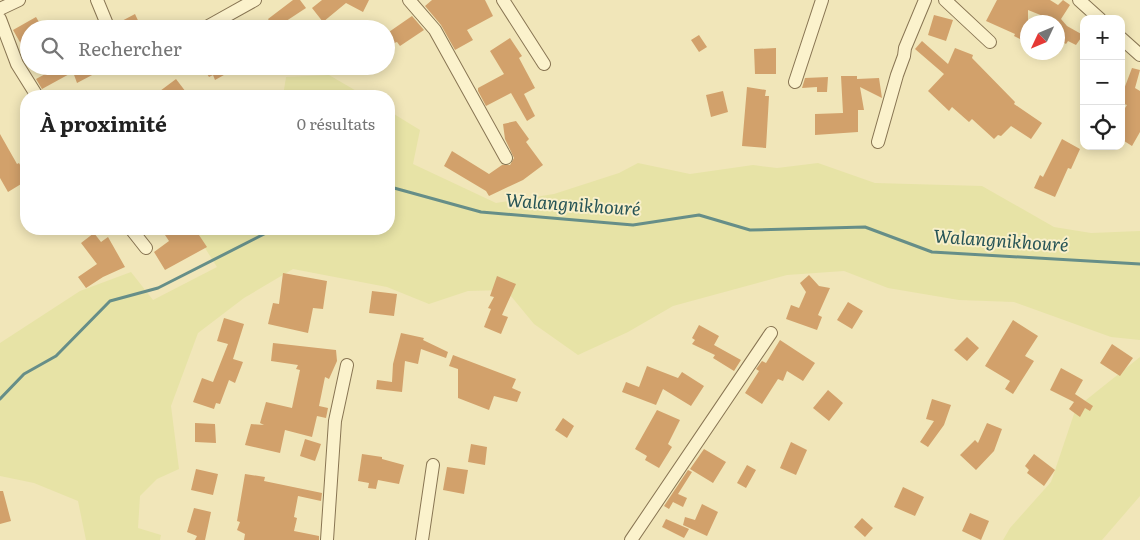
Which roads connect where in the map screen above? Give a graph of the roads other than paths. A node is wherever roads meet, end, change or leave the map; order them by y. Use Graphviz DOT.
graph roads {
  1 [pos="19,0"];
  2 [pos="97,0"];
  3 [pos="256,0"];
  4 [pos="409,0"];
  5 [pos="503,0"];
  6 [pos="822,0"];
  7 [pos="925,0"];
  8 [pos="945,0"];
  9 [pos="1079,0"];
  10 [pos="0,9"];
  11 [pos="1097,10"];
  12 [pos="0,19"];
  13 [pos="105,20"];
  14 [pos="219,20"];
  15 [pos="1125,41"];
  16 [pos="990,42"];
  17 [pos="1140,54"];
  18 [pos="544,64"];
  19 [pos="20,69"];
  20 [pos="24,75"];
  21 [pos="795,82"];
  22 [pos="33,90"];
  23 [pos="878,142"];
  24 [pos="506,158"];
  25 [pos="136,235"];
  26 [pos="146,248"];
  27 [pos="771,333"];
  28 [pos="347,365"];
  29 [pos="433,465"];
  30 [pos="328,540"];
  31 [pos="422,540"];
  32 [pos="631,540"];
  1 -- 10 [label="street"];
  2 -- 13 [label="street"];
  3 -- 14 [label="street"];
  4 -- 24 [label="street"];
  5 -- 18 [label="street"];
  6 -- 21 [label="street"];
  7 -- 23 [label="street"];
  8 -- 16 [label="street"];
  9 -- 11 [label="street"];
  12 -- 19 [label="street"];
  15 -- 17 [label="street"];
  20 -- 22 [label="street"];
  25 -- 26 [label="street"];
  27 -- 32 [label="street"];
  28 -- 30 [label="street"];
  29 -- 31 [label="street"];
}
